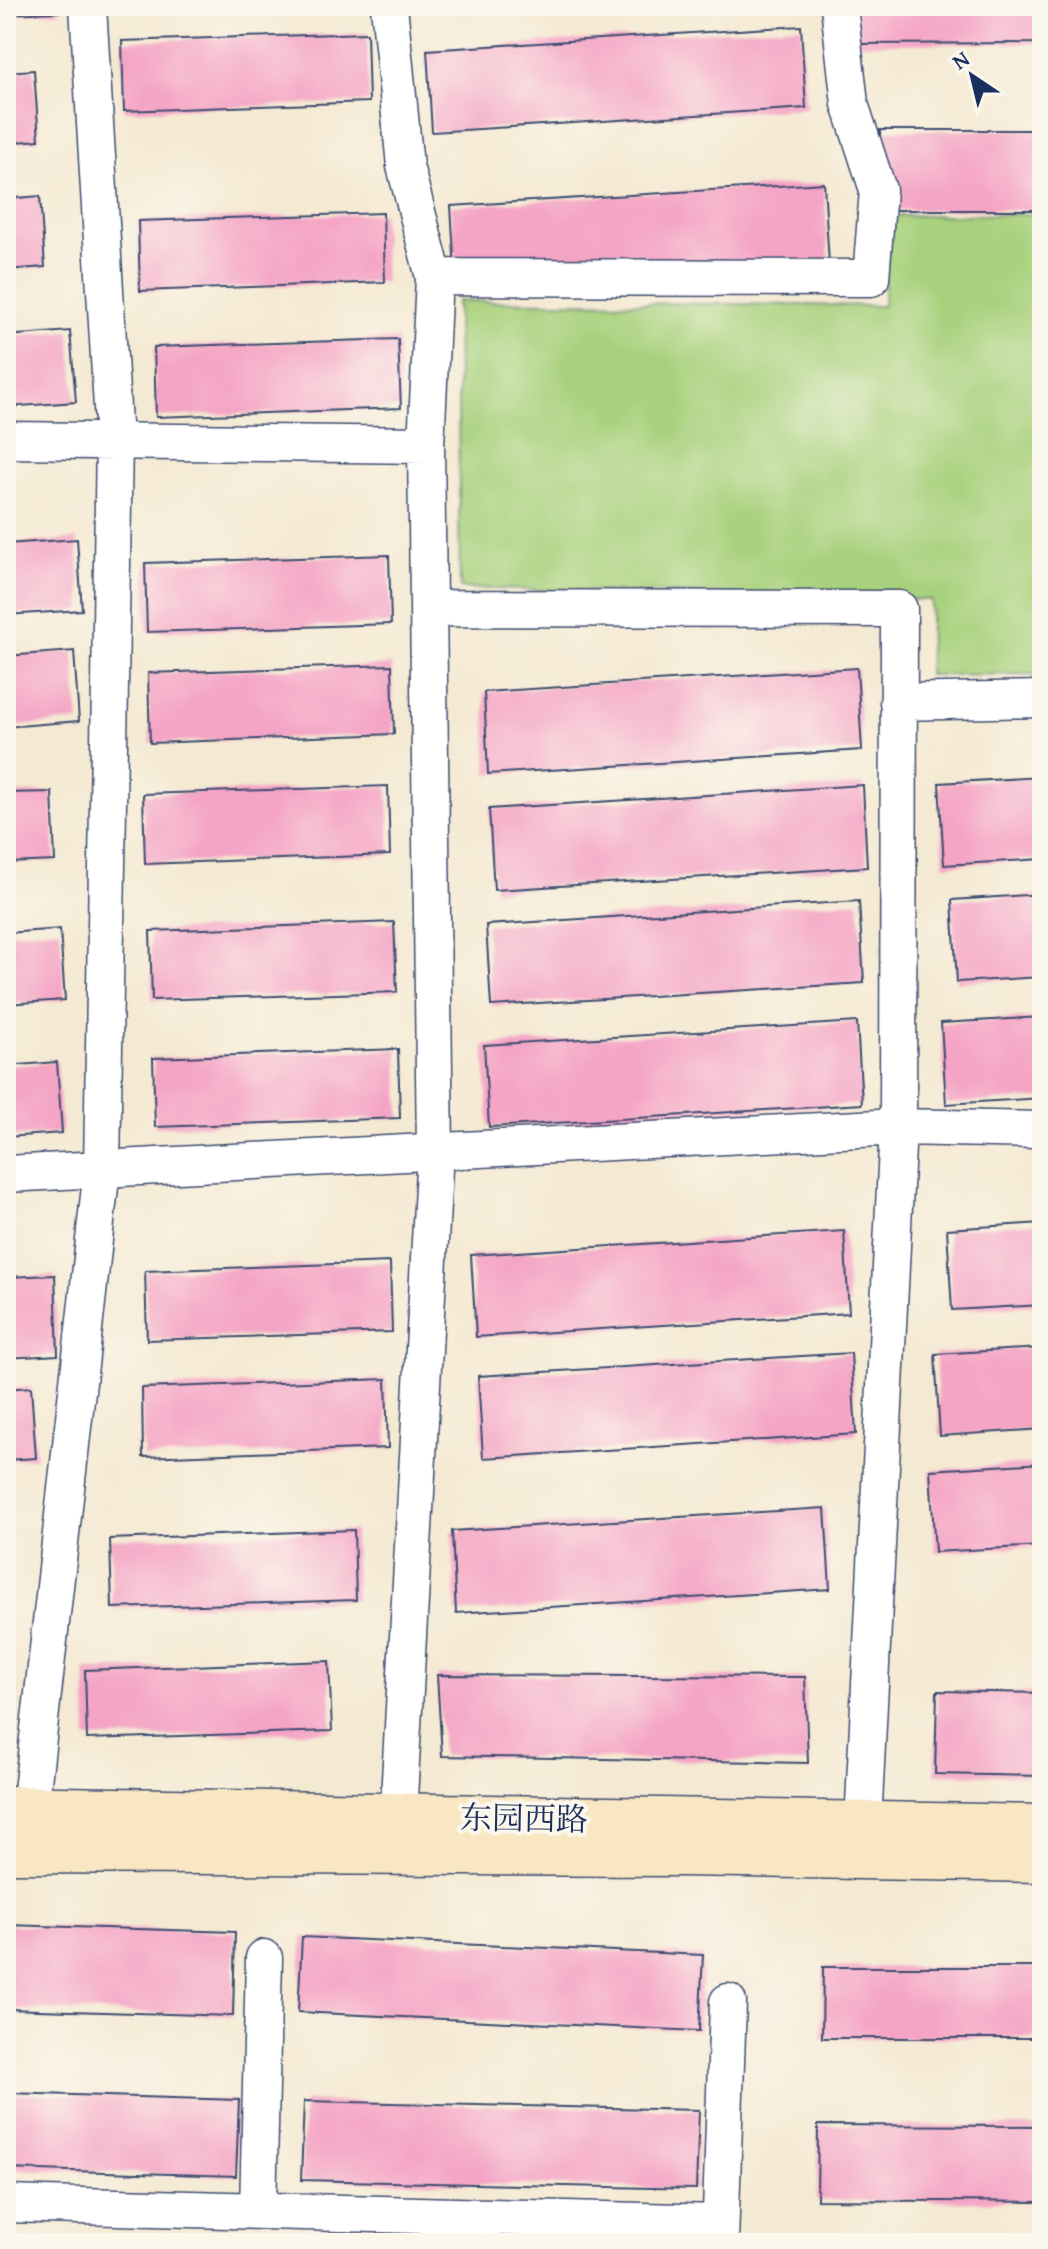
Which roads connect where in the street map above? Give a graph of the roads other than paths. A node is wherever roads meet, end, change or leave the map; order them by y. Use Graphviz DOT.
graph roads {
  1 [pos="88,6"];
  2 [pos="389,6"];
  3 [pos="839,6"];
  4 [pos="434,277"];
  5 [pos="6,440"];
  6 [pos="114,441"];
  7 [pos="426,445"];
  8 [pos="428,608"];
  9 [pos="1042,699"];
  10 [pos="898,702"];
  11 [pos="898,1127"];
  12 [pos="1042,1130"];
  13 [pos="435,1151"];
  14 [pos="102,1169"];
  15 [pos="6,1174"];
  16 [pos="18,1808"];
  17 [pos="398,1816"];
  18 [pos="863,1824"];
  19 [pos="1042,1827"];
  20 [pos="6,1851"];
  21 [pos="1042,1860"];
  22 [pos="264,1958"];
  23 [pos="728,2002"];
  24 [pos="6,2204"];
  25 [pos="258,2211"];
  26 [pos="720,2233"];
  1 -- 6 [label="street"];
  2 -- 4 [label="street"];
  3 -- 4 [label="street"];
  4 -- 7 [label="street"];
  5 -- 6 [label="street"];
  6 -- 7 [label="street"];
  6 -- 14 [label="street"];
  7 -- 8 [label="street"];
  8 -- 10 [label="street"];
  8 -- 13 [label="street"];
  9 -- 10 [label="street"];
  10 -- 11 [label="street"];
  11 -- 12 [label="street"];
  11 -- 13 [label="street"];
  11 -- 18 [label="street"];
  13 -- 14 [label="street"];
  13 -- 17 [label="street"];
  14 -- 15 [label="street"];
  14 -- 16 [label="street"];
  16 -- 17 [label="main road, 东园西路"];
  17 -- 18 [label="main road, 东园西路"];
  18 -- 19 [label="main road, 东园西路"];
  20 -- 21 [label="main road, 东园西路"];
  22 -- 25 [label="street"];
  23 -- 26 [label="street"];
  24 -- 25 [label="street"];
  25 -- 26 [label="street"];
}
